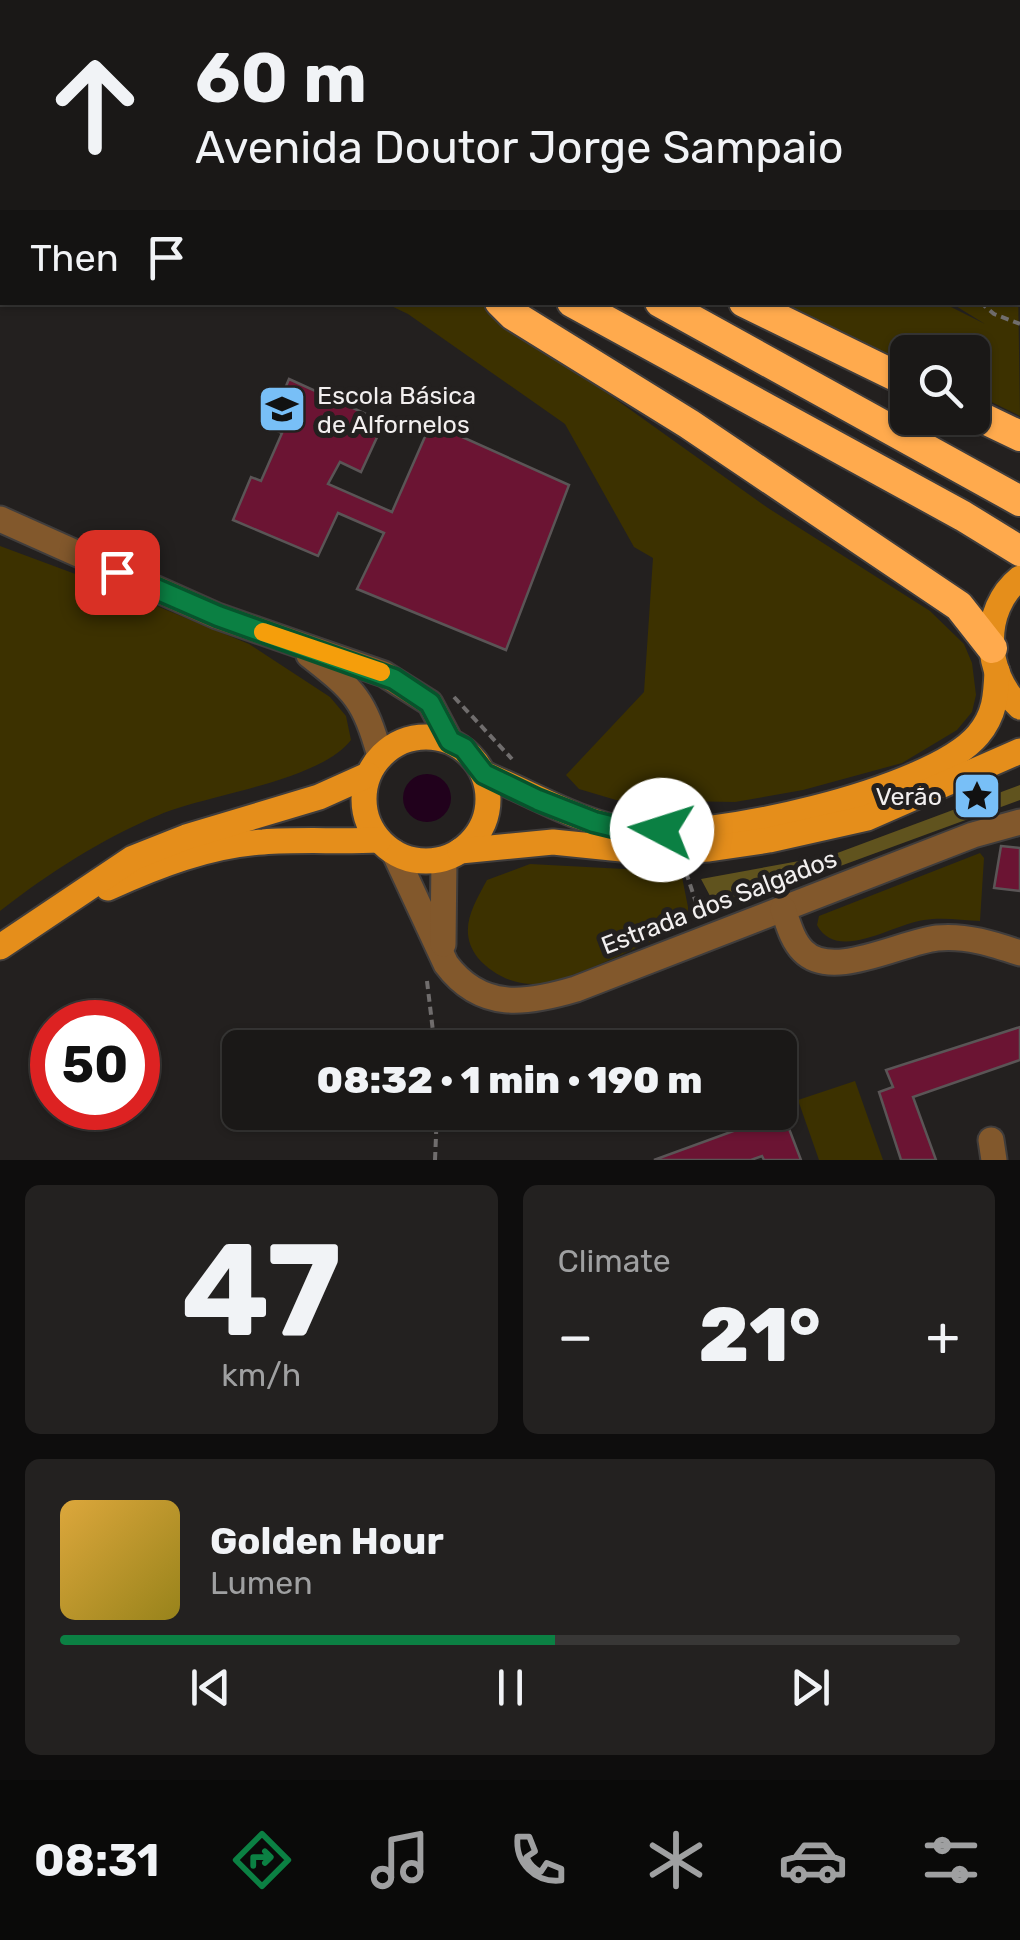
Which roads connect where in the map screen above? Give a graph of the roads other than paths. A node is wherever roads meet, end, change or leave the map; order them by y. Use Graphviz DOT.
graph roads {
  1 [pos="503,305"];
  2 [pos="577,305"];
  3 [pos="665,305"];
  4 [pos="750,305"];
  5 [pos="890,373"];
  6 [pos="990,422"];
  7 [pos="1020,436"];
  8 [pos="1014,497"];
  9 [pos="0,519"];
  10 [pos="1020,551"];
  11 [pos="1020,578"];
  12 [pos="293,643"];
  13 [pos="994,660"];
  14 [pos="1020,707"];
  15 [pos="450,741"];
  16 [pos="1020,752"];
  17 [pos="374,766"];
  18 [pos="484,774"];
  19 [pos="1020,822"];
  20 [pos="386,846"];
  21 [pos="452,855"];
  22 [pos="783,909"];
  23 [pos="31,924"];
  24 [pos="0,947"];
  25 [pos="1020,953"];
  26 [pos="446,964"];
  1 -- 13 [label="highway"];
  2 -- 10 [label="highway"];
  3 -- 8 [label="highway"];
  4 -- 5 [label="highway"];
  6 -- 7 [label="highway"];
  9 -- 12 [label="street"];
  11 -- 13 [label="main road"];
  12 -- 15 [label="street"];
  12 -- 17 [label="street"];
  13 -- 14 [label="main road"];
  13 -- 18 [label="main road"];
  15 -- 17 [label="main road"];
  15 -- 18 [label="main road"];
  16 -- 21 [label="main road"];
  17 -- 20 [label="main road"];
  17 -- 23 [label="main road"];
  18 -- 21 [label="main road"];
  19 -- 22 [label="street, Estrada dos Salgados"];
  20 -- 21 [label="main road"];
  20 -- 23 [label="main road"];
  20 -- 26 [label="street"];
  21 -- 26 [label="street"];
  22 -- 25 [label="street"];
  22 -- 26 [label="street, Estrada dos Salgados"];
  23 -- 24 [label="main road"];
}
